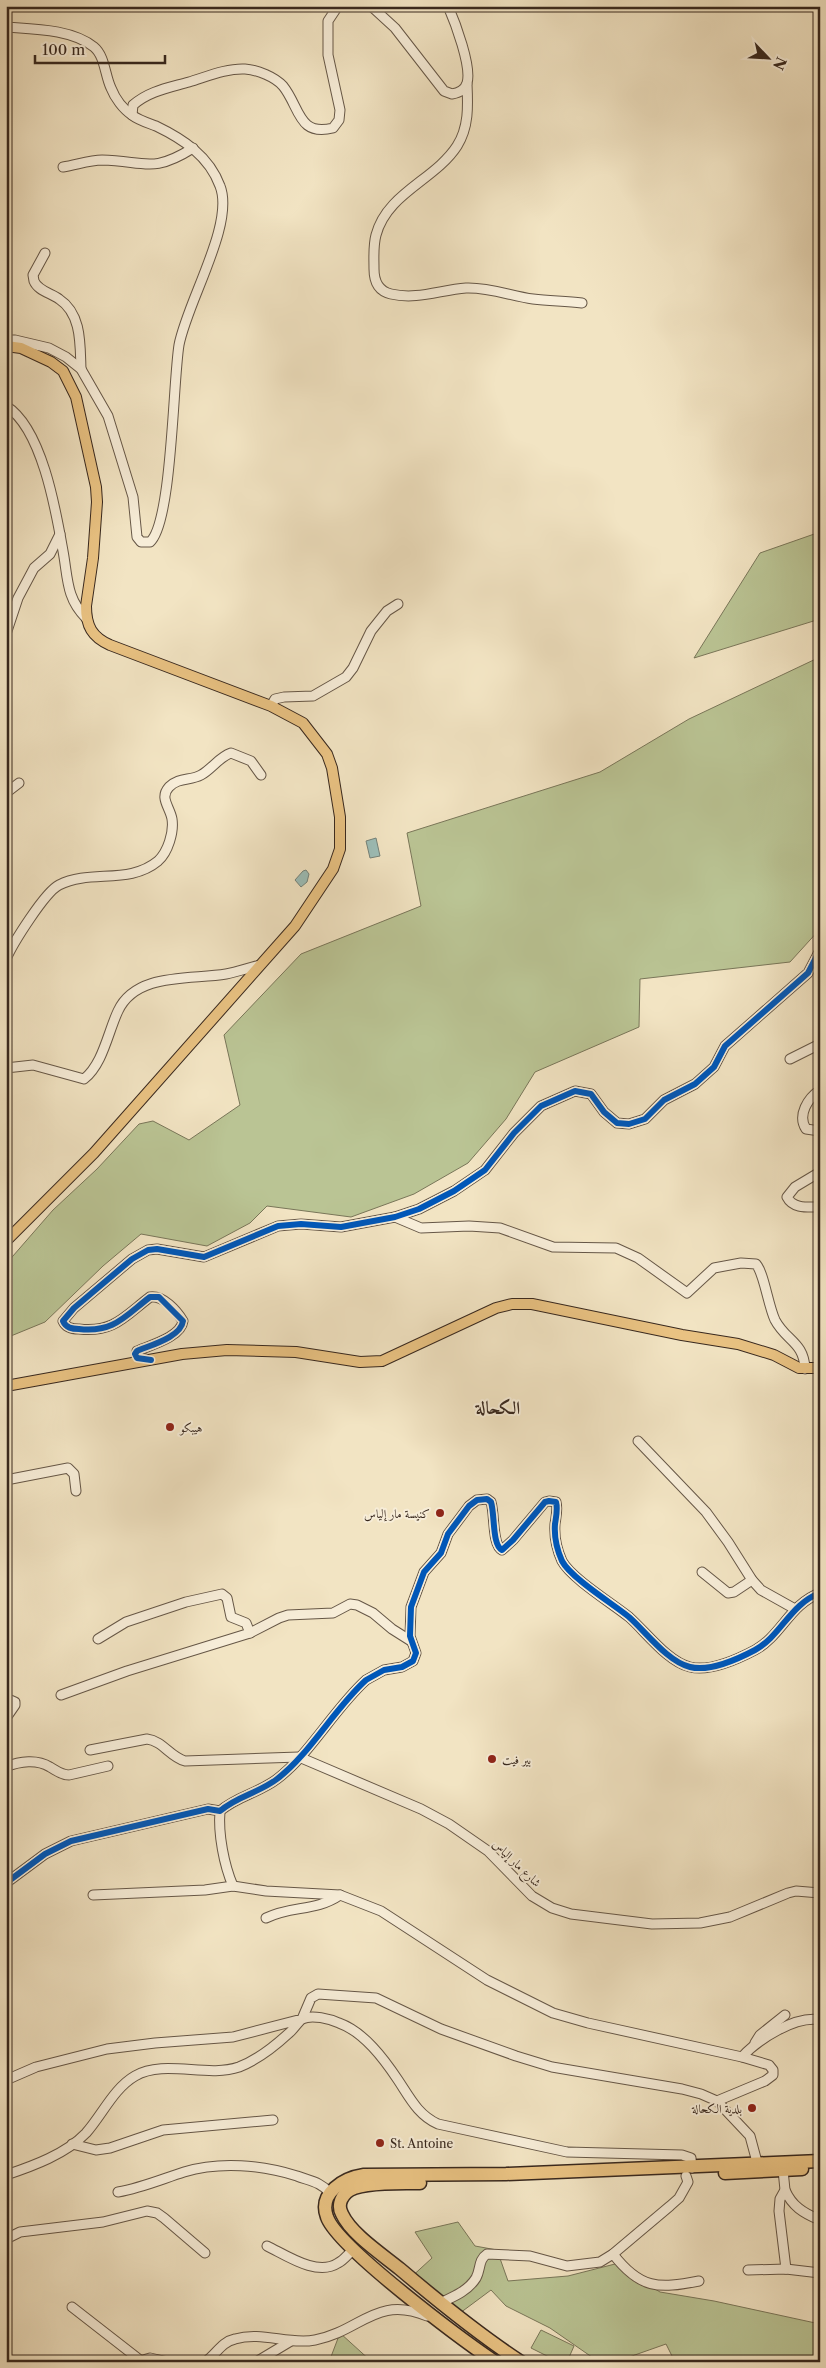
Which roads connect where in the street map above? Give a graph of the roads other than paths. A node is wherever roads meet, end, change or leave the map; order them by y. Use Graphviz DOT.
graph roads {
  1 [pos="338,6"];
  2 [pos="371,6"];
  3 [pos="448,6"];
  4 [pos="6,27"];
  5 [pos="467,84"];
  6 [pos="132,115"];
  7 [pos="193,148"];
  8 [pos="63,167"];
  9 [pos="45,252"];
  10 [pos="582,303"];
  11 [pos="6,340"];
  12 [pos="6,346"];
  13 [pos="81,369"];
  14 [pos="6,406"];
  15 [pos="60,534"];
  16 [pos="398,604"];
  17 [pos="86,618"];
  18 [pos="6,634"];
  19 [pos="271,706"];
  20 [pos="261,775"];
  21 [pos="19,783"];
  22 [pos="6,793"];
  23 [pos="820,950"];
  24 [pos="6,959"];
  25 [pos="260,966"];
  26 [pos="820,1044"];
  27 [pos="790,1059"];
  28 [pos="6,1068"];
  29 [pos="820,1090"];
  30 [pos="820,1131"];
  31 [pos="820,1172"];
  32 [pos="820,1207"];
  33 [pos="395,1217"];
  34 [pos="6,1241"];
  35 [pos="151,1360"];
  36 [pos="820,1368"];
  37 [pos="806,1369"];
  38 [pos="6,1386"];
  39 [pos="638,1441"];
  40 [pos="6,1480"];
  41 [pos="76,1491"];
  42 [pos="702,1572"];
  43 [pos="752,1580"];
  44 [pos="820,1593"];
  45 [pos="795,1609"];
  46 [pos="250,1633"];
  47 [pos="98,1639"];
  48 [pos="411,1641"];
  49 [pos="61,1696"];
  50 [pos="6,1698"];
  51 [pos="6,1718"];
  52 [pos="90,1750"];
  53 [pos="299,1757"];
  54 [pos="108,1766"];
  55 [pos="6,1767"];
  56 [pos="220,1811"];
  57 [pos="6,1883"];
  58 [pos="233,1886"];
  59 [pos="820,1893"];
  60 [pos="93,1895"];
  61 [pos="340,1895"];
  62 [pos="266,1918"];
  63 [pos="785,2015"];
  64 [pos="302,2020"];
  65 [pos="820,2020"];
  66 [pos="754,2046"];
  67 [pos="742,2057"];
  68 [pos="6,2080"];
  69 [pos="717,2101"];
  70 [pos="273,2120"];
  71 [pos="72,2144"];
  72 [pos="820,2161"];
  73 [pos="757,2162"];
  74 [pos="820,2169"];
  75 [pos="783,2170"];
  76 [pos="689,2172"];
  77 [pos="6,2175"];
  78 [pos="785,2190"];
  79 [pos="118,2192"];
  80 [pos="330,2193"];
  81 [pos="820,2220"];
  82 [pos="6,2239"];
  83 [pos="267,2246"];
  84 [pos="353,2250"];
  85 [pos="206,2253"];
  86 [pos="613,2254"];
  87 [pos="786,2269"];
  88 [pos="748,2270"];
  89 [pos="820,2273"];
  90 [pos="699,2281"];
  91 [pos="440,2303"];
  92 [pos="72,2307"];
  93 [pos="432,2315"];
  94 [pos="291,2341"];
  95 [pos="138,2361"];
  96 [pos="168,2362"];
  97 [pos="205,2362"];
  98 [pos="256,2362"];
  99 [pos="495,2362"];
  100 [pos="521,2362"];
  1 -- 6 [label="street"];
  2 -- 5 [label="street"];
  3 -- 5 [label="street"];
  4 -- 6 [label="street"];
  5 -- 10 [label="street"];
  6 -- 7 [label="street"];
  7 -- 8 [label="street"];
  7 -- 13 [label="street"];
  9 -- 13 [label="street"];
  11 -- 13 [label="street"];
  12 -- 17 [label="main road"];
  14 -- 15 [label="street"];
  15 -- 17 [label="street"];
  15 -- 18 [label="street"];
  16 -- 19 [label="street"];
  17 -- 19 [label="main road"];
  19 -- 25 [label="main road"];
  20 -- 24 [label="street"];
  21 -- 22 [label="street"];
  23 -- 33 [label="street"];
  25 -- 28 [label="street"];
  25 -- 34 [label="main road"];
  26 -- 27 [label="street"];
  29 -- 30 [label="street"];
  31 -- 32 [label="street"];
  33 -- 35 [label="street"];
  33 -- 37 [label="street"];
  35 -- 37 [label="main road"];
  35 -- 38 [label="main road"];
  36 -- 37 [label="main road"];
  39 -- 43 [label="street"];
  40 -- 41 [label="street"];
  42 -- 43 [label="street"];
  43 -- 45 [label="street"];
  44 -- 45 [label="street"];
  45 -- 48 [label="street"];
  46 -- 47 [label="street"];
  46 -- 48 [label="street"];
  46 -- 49 [label="street"];
  48 -- 53 [label="street"];
  50 -- 51 [label="street"];
  52 -- 53 [label="street"];
  53 -- 56 [label="street"];
  53 -- 59 [label="street, شارع مار إلياس"];
  54 -- 55 [label="street"];
  56 -- 57 [label="street"];
  56 -- 58 [label="street"];
  58 -- 60 [label="street"];
  58 -- 61 [label="street"];
  61 -- 62 [label="street"];
  61 -- 67 [label="street"];
  63 -- 66 [label="street"];
  64 -- 68 [label="street"];
  64 -- 69 [label="street"];
  64 -- 71 [label="street"];
  64 -- 76 [label="street"];
  65 -- 66 [label="street"];
  66 -- 67 [label="street"];
  67 -- 69 [label="street"];
  69 -- 73 [label="street"];
  70 -- 71 [label="street"];
  71 -- 77 [label="street"];
  72 -- 73 [label="highway"];
  73 -- 76 [label="highway"];
  74 -- 75 [label="highway"];
  75 -- 76 [label="highway"];
  75 -- 78 [label="street"];
  76 -- 80 [label="highway"];
  76 -- 86 [label="street"];
  76 -- 91 [label="highway"];
  78 -- 81 [label="street"];
  78 -- 87 [label="street"];
  79 -- 80 [label="street"];
  80 -- 84 [label="highway"];
  82 -- 85 [label="street"];
  83 -- 84 [label="street"];
  84 -- 93 [label="highway"];
  86 -- 90 [label="street"];
  86 -- 91 [label="street"];
  87 -- 88 [label="street"];
  87 -- 89 [label="street"];
  91 -- 100 [label="highway"];
  92 -- 95 [label="street"];
  93 -- 94 [label="street"];
  93 -- 99 [label="highway"];
  94 -- 97 [label="street"];
  94 -- 98 [label="street"];
  95 -- 96 [label="street"];
}
